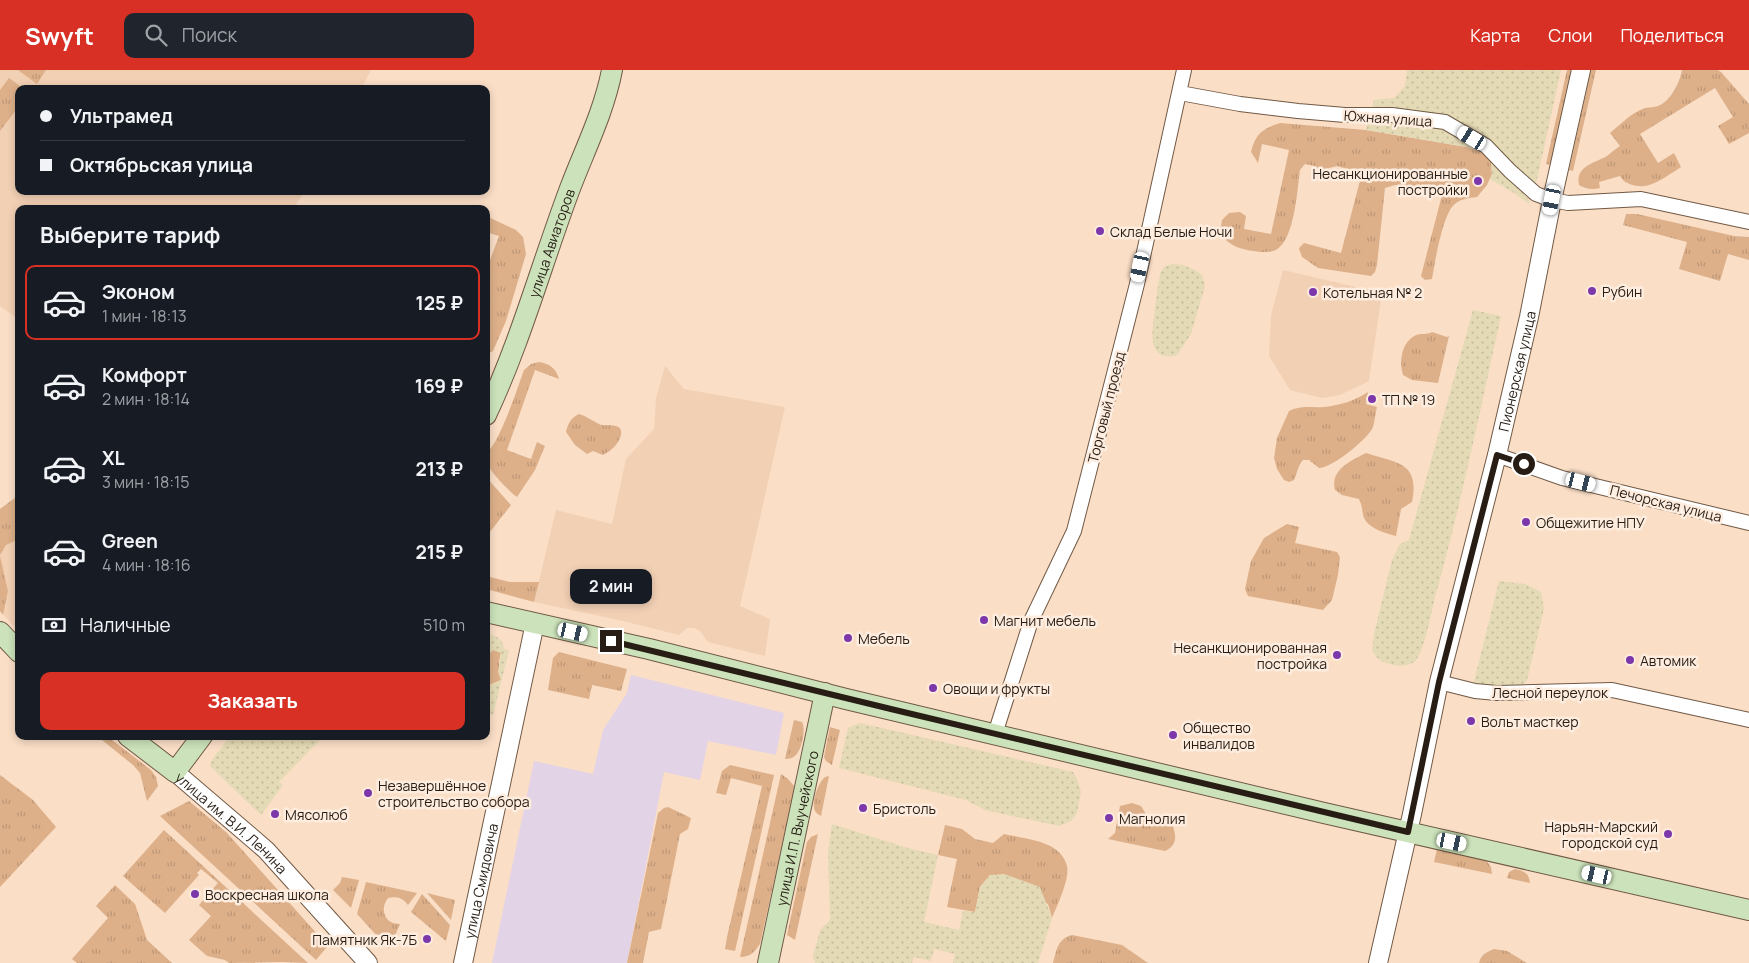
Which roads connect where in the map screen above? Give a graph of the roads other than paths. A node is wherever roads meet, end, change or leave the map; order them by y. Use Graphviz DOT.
graph roads {
  1 [pos="612,70"];
  2 [pos="1184,70"];
  3 [pos="1581,70"];
  4 [pos="1180,93"];
  5 [pos="1552,200"];
  6 [pos="1749,222"];
  7 [pos="490,406"];
  8 [pos="1497,455"];
  9 [pos="1749,523"];
  10 [pos="490,613"];
  11 [pos="535,623"];
  12 [pos="0,632"];
  13 [pos="15,648"];
  14 [pos="1439,682"];
  15 [pos="825,694"];
  16 [pos="1749,720"];
  17 [pos="995,734"];
  18 [pos="133,740"];
  19 [pos="199,740"];
  20 [pos="175,772"];
  21 [pos="1408,832"];
  22 [pos="1749,910"];
  23 [pos="368,963"];
  24 [pos="462,963"];
  25 [pos="768,963"];
  26 [pos="1378,963"];
  1 -- 7 [label="main road, улица Авиаторов"];
  2 -- 4 [label="street, Торговый проезд"];
  3 -- 5 [label="street, Пионерская улица"];
  4 -- 5 [label="street, Южная улица"];
  4 -- 17 [label="street, Торговый проезд"];
  5 -- 6 [label="street, Южная улица"];
  5 -- 8 [label="street, Пионерская улица"];
  8 -- 9 [label="street, Печорская улица"];
  8 -- 14 [label="street, Пионерская улица"];
  10 -- 11 [label="main road"];
  11 -- 15 [label="main road"];
  11 -- 24 [label="street, улица Смидовича"];
  12 -- 13 [label="main road"];
  14 -- 16 [label="street, Лесной переулок"];
  14 -- 21 [label="street, Пионерская улица"];
  15 -- 17 [label="main road"];
  15 -- 25 [label="main road, улица И.П. Выучейского"];
  17 -- 21 [label="main road"];
  18 -- 20 [label="main road, улица им. В.И. Ленина"];
  19 -- 20 [label="main road"];
  20 -- 23 [label="street, улица им. В.И. Ленина"];
  21 -- 22 [label="main road"];
  21 -- 26 [label="street, Пионерская улица"];
}
